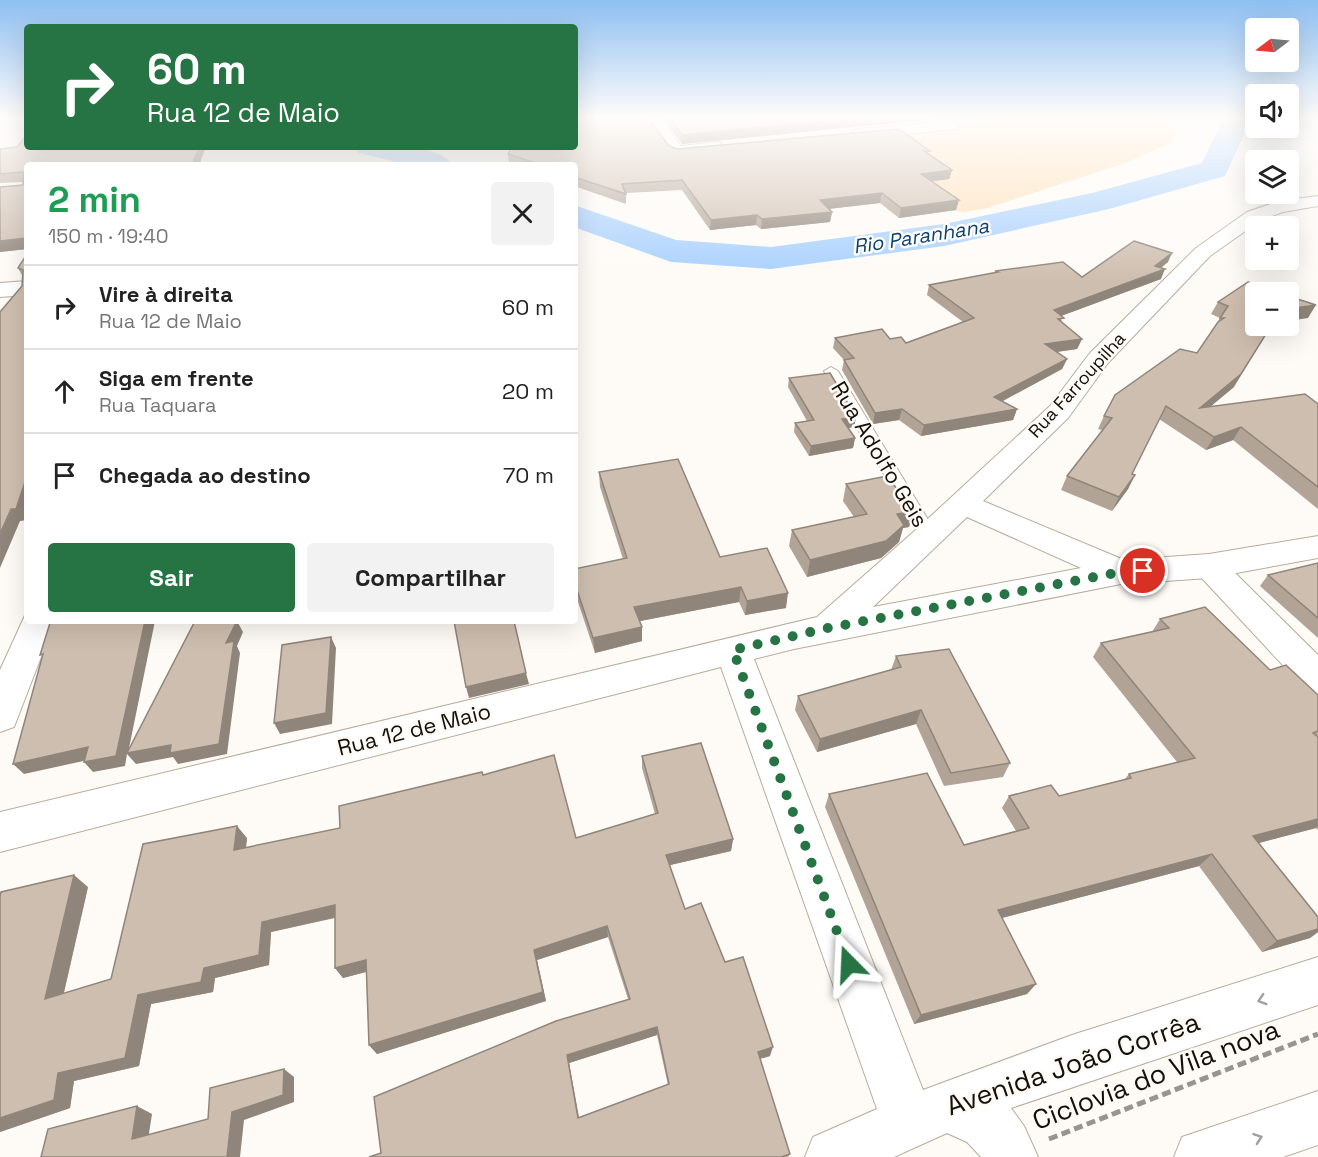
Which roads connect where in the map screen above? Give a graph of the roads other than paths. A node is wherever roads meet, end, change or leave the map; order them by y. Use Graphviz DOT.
graph roads {
  1 [pos="1318,201"];
  2 [pos="831,371"];
  3 [pos="963,504"];
  4 [pos="1028,532"];
  5 [pos="929,536"];
  6 [pos="1318,547"];
  7 [pos="1209,566"];
  8 [pos="1121,572"];
  9 [pos="1048,586"];
  10 [pos="37,624"];
  11 [pos="828,628"];
  12 [pos="733,650"];
  13 [pos="1318,679"];
  14 [pos="0,716"];
  15 [pos="0,832"];
  16 [pos="1318,981"];
  17 [pos="1318,1118"];
  18 [pos="881,1137"];
  19 [pos="1010,1156"];
  20 [pos="1202,1157"];
  1 -- 3 [label="street, Rua Farroupilha"];
  2 -- 5 [label="lane, Rua Adolfo Geis"];
  3 -- 4 [label="street"];
  3 -- 5 [label="street, Rua Farroupilha"];
  4 -- 8 [label="street"];
  4 -- 9 [label="street"];
  5 -- 11 [label="street, Rua Farroupilha"];
  6 -- 7 [label="street, Rua 12 de Maio"];
  7 -- 8 [label="street, Rua 12 de Maio"];
  7 -- 13 [label="street"];
  8 -- 9 [label="street, Rua 12 de Maio"];
  9 -- 11 [label="street, Rua 12 de Maio"];
  10 -- 14 [label="street"];
  11 -- 12 [label="street, Rua 12 de Maio"];
  12 -- 15 [label="street, Rua 12 de Maio"];
  12 -- 18 [label="street"];
  16 -- 18 [label="street, Avenida João Corrêa, one-way"];
  20 -- 17 [label="street, one-way"];
  18 -- 19 [label="street"];
}
